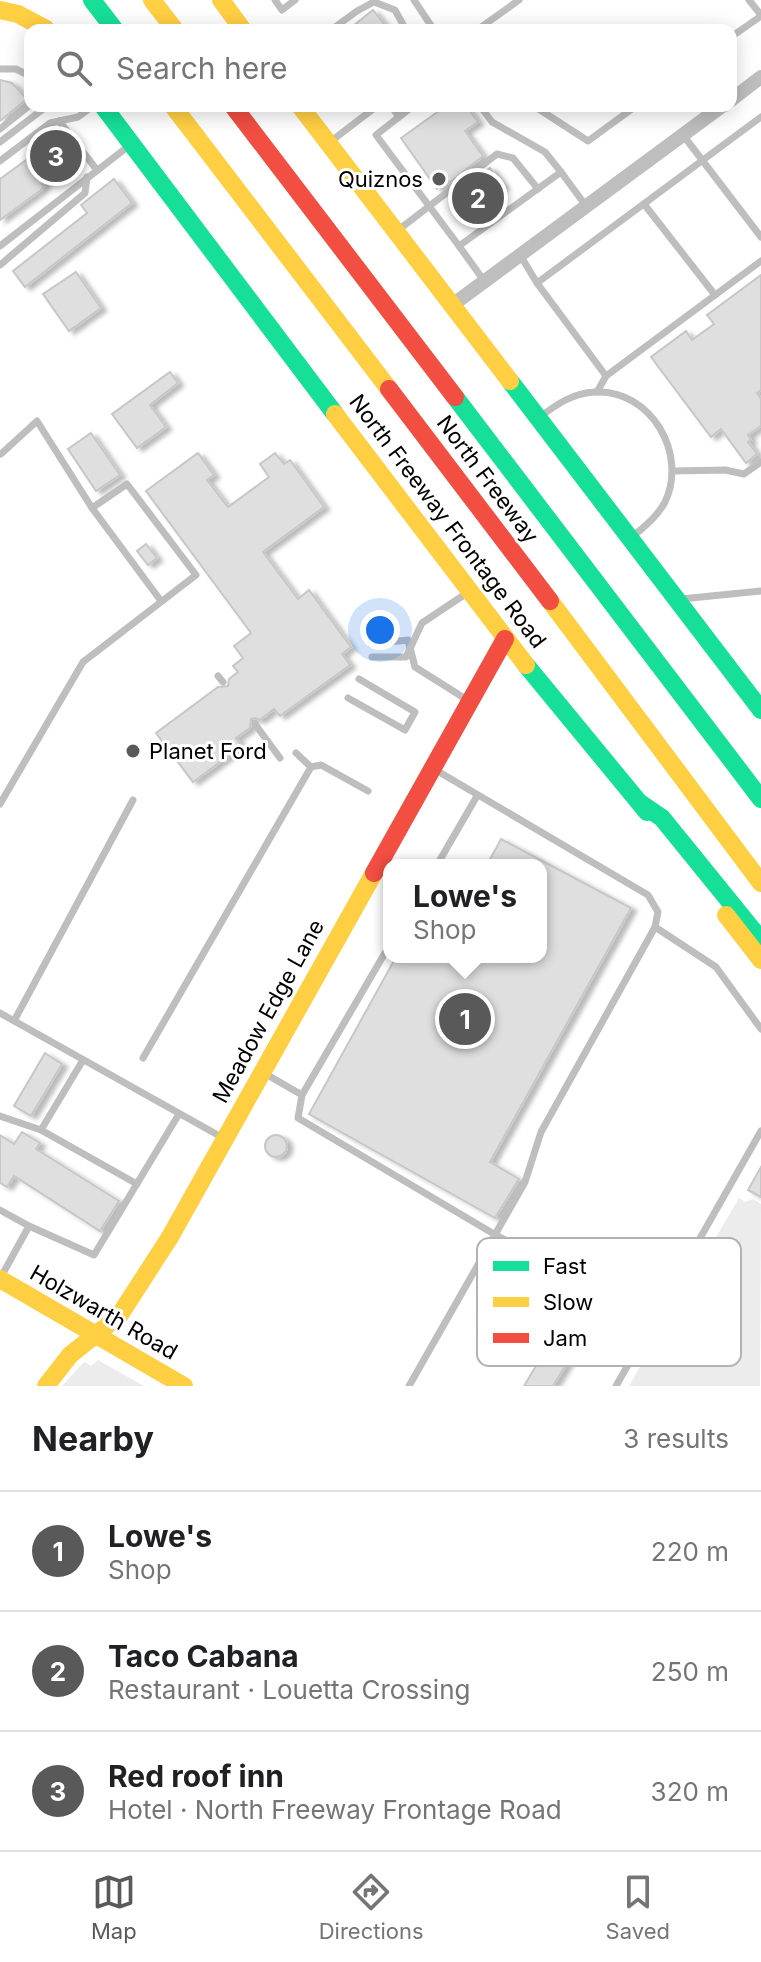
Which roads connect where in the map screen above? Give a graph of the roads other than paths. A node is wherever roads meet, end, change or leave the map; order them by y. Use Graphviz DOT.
graph roads {
  1 [pos="24,0"];
  2 [pos="92,0"];
  3 [pos="152,0"];
  4 [pos="221,0"];
  5 [pos="275,0"];
  6 [pos="295,0"];
  7 [pos="414,0"];
  8 [pos="519,0"];
  9 [pos="749,0"];
  10 [pos="0,10"];
  11 [pos="761,16"];
  12 [pos="36,24"];
  13 [pos="42,24"];
  14 [pos="110,24"];
  15 [pos="170,24"];
  16 [pos="239,24"];
  17 [pos="339,24"];
  18 [pos="403,24"];
  19 [pos="430,24"];
  20 [pos="485,24"];
  21 [pos="737,33"];
  22 [pos="0,69"];
  23 [pos="24,73"];
  24 [pos="761,77"];
  25 [pos="737,95"];
  26 [pos="24,110"];
  27 [pos="39,112"];
  28 [pos="85,112"];
  29 [pos="108,112"];
  30 [pos="178,112"];
  31 [pos="238,112"];
  32 [pos="305,112"];
  33 [pos="369,112"];
  34 [pos="395,112"];
  35 [pos="405,112"];
  36 [pos="484,112"];
  37 [pos="543,112"];
  38 [pos="628,112"];
  39 [pos="714,112"];
  40 [pos="399,117"];
  41 [pos="761,117"];
  42 [pos="59,121"];
  43 [pos="0,129"];
  44 [pos="683,135"];
  45 [pos="74,140"];
  46 [pos="0,142"];
  47 [pos="328,143"];
  48 [pos="132,144"];
  49 [pos="83,152"];
  50 [pos="703,160"];
  51 [pos="0,161"];
  52 [pos="97,170"];
  53 [pos="561,172"];
  54 [pos="87,177"];
  55 [pos="538,189"];
  56 [pos="644,204"];
  57 [pos="586,206"];
  58 [pos="428,207"];
  59 [pos="396,233"];
  60 [pos="761,237"];
  61 [pos="0,246"];
  62 [pos="459,246"];
  63 [pos="520,255"];
  64 [pos="761,261"];
  65 [pos="0,265"];
  66 [pos="485,282"];
  67 [pos="537,283"];
  68 [pos="715,295"];
  69 [pos="451,306"];
  70 [pos="606,376"];
  71 [pos="597,392"];
  72 [pos="538,418"];
  73 [pos="1,454"];
  74 [pos="761,462"];
  75 [pos="673,471"];
  76 [pos="92,508"];
  77 [pos="631,538"];
  78 [pos="469,591"];
  79 [pos="761,591"];
  80 [pos="679,600"];
  81 [pos="161,601"];
  82 [pos="505,639"];
  83 [pos="371,644"];
  84 [pos="411,649"];
  85 [pos="372,657"];
  86 [pos="359,679"];
  87 [pos="348,698"];
  88 [pos="469,701"];
  89 [pos="761,710"];
  90 [pos="255,724"];
  91 [pos="296,753"];
  92 [pos="280,758"];
  93 [pos="311,767"];
  94 [pos="432,768"];
  95 [pos="368,791"];
  96 [pos="477,796"];
  97 [pos="761,799"];
  98 [pos="133,800"];
  99 [pos="640,803"];
  100 [pos="0,804"];
  101 [pos="440,859"];
  102 [pos="761,883"];
  103 [pos="655,927"];
  104 [pos="761,940"];
  105 [pos="383,956"];
  106 [pos="761,960"];
  107 [pos="0,1013"];
  108 [pos="14,1021"];
  109 [pos="761,1029"];
  110 [pos="143,1058"];
  111 [pos="83,1060"];
  112 [pos="262,1072"];
  113 [pos="302,1095"];
  114 [pos="179,1114"];
  115 [pos="0,1116"];
  116 [pos="41,1130"];
  117 [pos="761,1131"];
  118 [pos="225,1139"];
  119 [pos="137,1184"];
  120 [pos="0,1210"];
  121 [pos="29,1226"];
  122 [pos="494,1234"];
  123 [pos="492,1238"];
  124 [pos="502,1238"];
  125 [pos="700,1238"];
  126 [pos="477,1264"];
  127 [pos="0,1279"];
  128 [pos="95,1335"];
  129 [pos="627,1366"];
  130 [pos="46,1386"];
  131 [pos="184,1386"];
  132 [pos="409,1386"];
  133 [pos="616,1386"];
  1 -- 13 [label="main road"];
  2 -- 14 [label="main road"];
  3 -- 15 [label="main road"];
  4 -- 16 [label="main road"];
  5 -- 6 [label="lane"];
  7 -- 19 [label="lane"];
  8 -- 20 [label="lane"];
  9 -- 11 [label="lane"];
  10 -- 12 [label="main road"];
  11 -- 21 [label="lane"];
  17 -- 18 [label="lane"];
  22 -- 23 [label="lane"];
  24 -- 25 [label="street"];
  26 -- 43 [label="lane"];
  27 -- 46 [label="lane"];
  28 -- 42 [label="lane"];
  29 -- 48 [label="main road, North Freeway Frontage Road"];
  30 -- 102 [label="main road, North Freeway"];
  31 -- 97 [label="main road, North Freeway"];
  32 -- 47 [label="main road"];
  33 -- 47 [label="lane"];
  34 -- 40 [label="lane"];
  35 -- 40 [label="lane"];
  36 -- 53 [label="lane"];
  37 -- 38 [label="lane"];
  39 -- 44 [label="street"];
  40 -- 58 [label="lane"];
  41 -- 50 [label="lane"];
  42 -- 45 [label="lane"];
  42 -- 51 [label="lane"];
  44 -- 50 [label="lane"];
  44 -- 57 [label="street"];
  47 -- 59 [label="main road"];
  48 -- 52 [label="lane"];
  48 -- 78 [label="main road, North Freeway Frontage Road"];
  49 -- 52 [label="lane"];
  50 -- 56 [label="lane"];
  50 -- 60 [label="lane"];
  52 -- 54 [label="lane"];
  53 -- 55 [label="lane"];
  53 -- 57 [label="lane"];
  54 -- 61 [label="lane"];
  54 -- 65 [label="lane"];
  55 -- 58 [label="lane"];
  55 -- 62 [label="lane"];
  56 -- 67 [label="lane"];
  56 -- 68 [label="lane"];
  57 -- 63 [label="street"];
  58 -- 59 [label="lane"];
  58 -- 62 [label="lane"];
  59 -- 69 [label="main road"];
  62 -- 66 [label="lane"];
  63 -- 66 [label="street"];
  63 -- 67 [label="lane"];
  64 -- 68 [label="lane"];
  66 -- 69 [label="street"];
  67 -- 70 [label="lane"];
  68 -- 70 [label="lane"];
  69 -- 72 [label="main road"];
  70 -- 71 [label="lane"];
  71 -- 72 [label="lane"];
  71 -- 75 [label="lane"];
  72 -- 77 [label="main road"];
  73 -- 76 [label="lane"];
  74 -- 75 [label="lane"];
  75 -- 77 [label="lane"];
  76 -- 81 [label="lane"];
  76 -- 81 [label="lane"];
  77 -- 80 [label="main road"];
  78 -- 82 [label="main road, North Freeway Frontage Road"];
  78 -- 84 [label="lane"];
  79 -- 80 [label="lane"];
  80 -- 89 [label="main road"];
  81 -- 100 [label="lane"];
  82 -- 88 [label="main road, Meadow Edge Lane"];
  82 -- 99 [label="main road, North Freeway Frontage Road"];
  83 -- 84 [label="lane"];
  84 -- 85 [label="lane"];
  84 -- 88 [label="lane"];
  86 -- 87 [label="lane"];
  88 -- 94 [label="main road, Meadow Edge Lane"];
  90 -- 92 [label="lane"];
  91 -- 93 [label="lane"];
  93 -- 95 [label="lane"];
  93 -- 110 [label="lane"];
  94 -- 96 [label="lane"];
  94 -- 112 [label="main road, Meadow Edge Lane"];
  96 -- 101 [label="lane"];
  96 -- 103 [label="lane"];
  98 -- 108 [label="lane"];
  99 -- 104 [label="main road"];
  99 -- 106 [label="main road, North Freeway Frontage Road"];
  103 -- 109 [label="lane"];
  103 -- 122 [label="lane"];
  105 -- 113 [label="lane"];
  107 -- 108 [label="lane"];
  108 -- 111 [label="lane"];
  111 -- 114 [label="lane"];
  111 -- 116 [label="lane"];
  112 -- 113 [label="lane"];
  112 -- 118 [label="main road, Meadow Edge Lane"];
  113 -- 122 [label="lane"];
  114 -- 118 [label="lane"];
  114 -- 119 [label="lane"];
  115 -- 116 [label="lane"];
  116 -- 119 [label="lane"];
  117 -- 125 [label="lane"];
  118 -- 128 [label="main road, Meadow Edge Lane"];
  119 -- 121 [label="lane"];
  120 -- 121 [label="lane"];
  121 -- 127 [label="lane"];
  122 -- 123 [label="lane"];
  122 -- 124 [label="lane"];
  126 -- 132 [label="lane"];
  127 -- 128 [label="main road, Holzwarth Road"];
  128 -- 130 [label="main road, Meadow Edge Lane"];
  128 -- 131 [label="main road, Holzwarth Road"];
  129 -- 133 [label="lane"];
}
